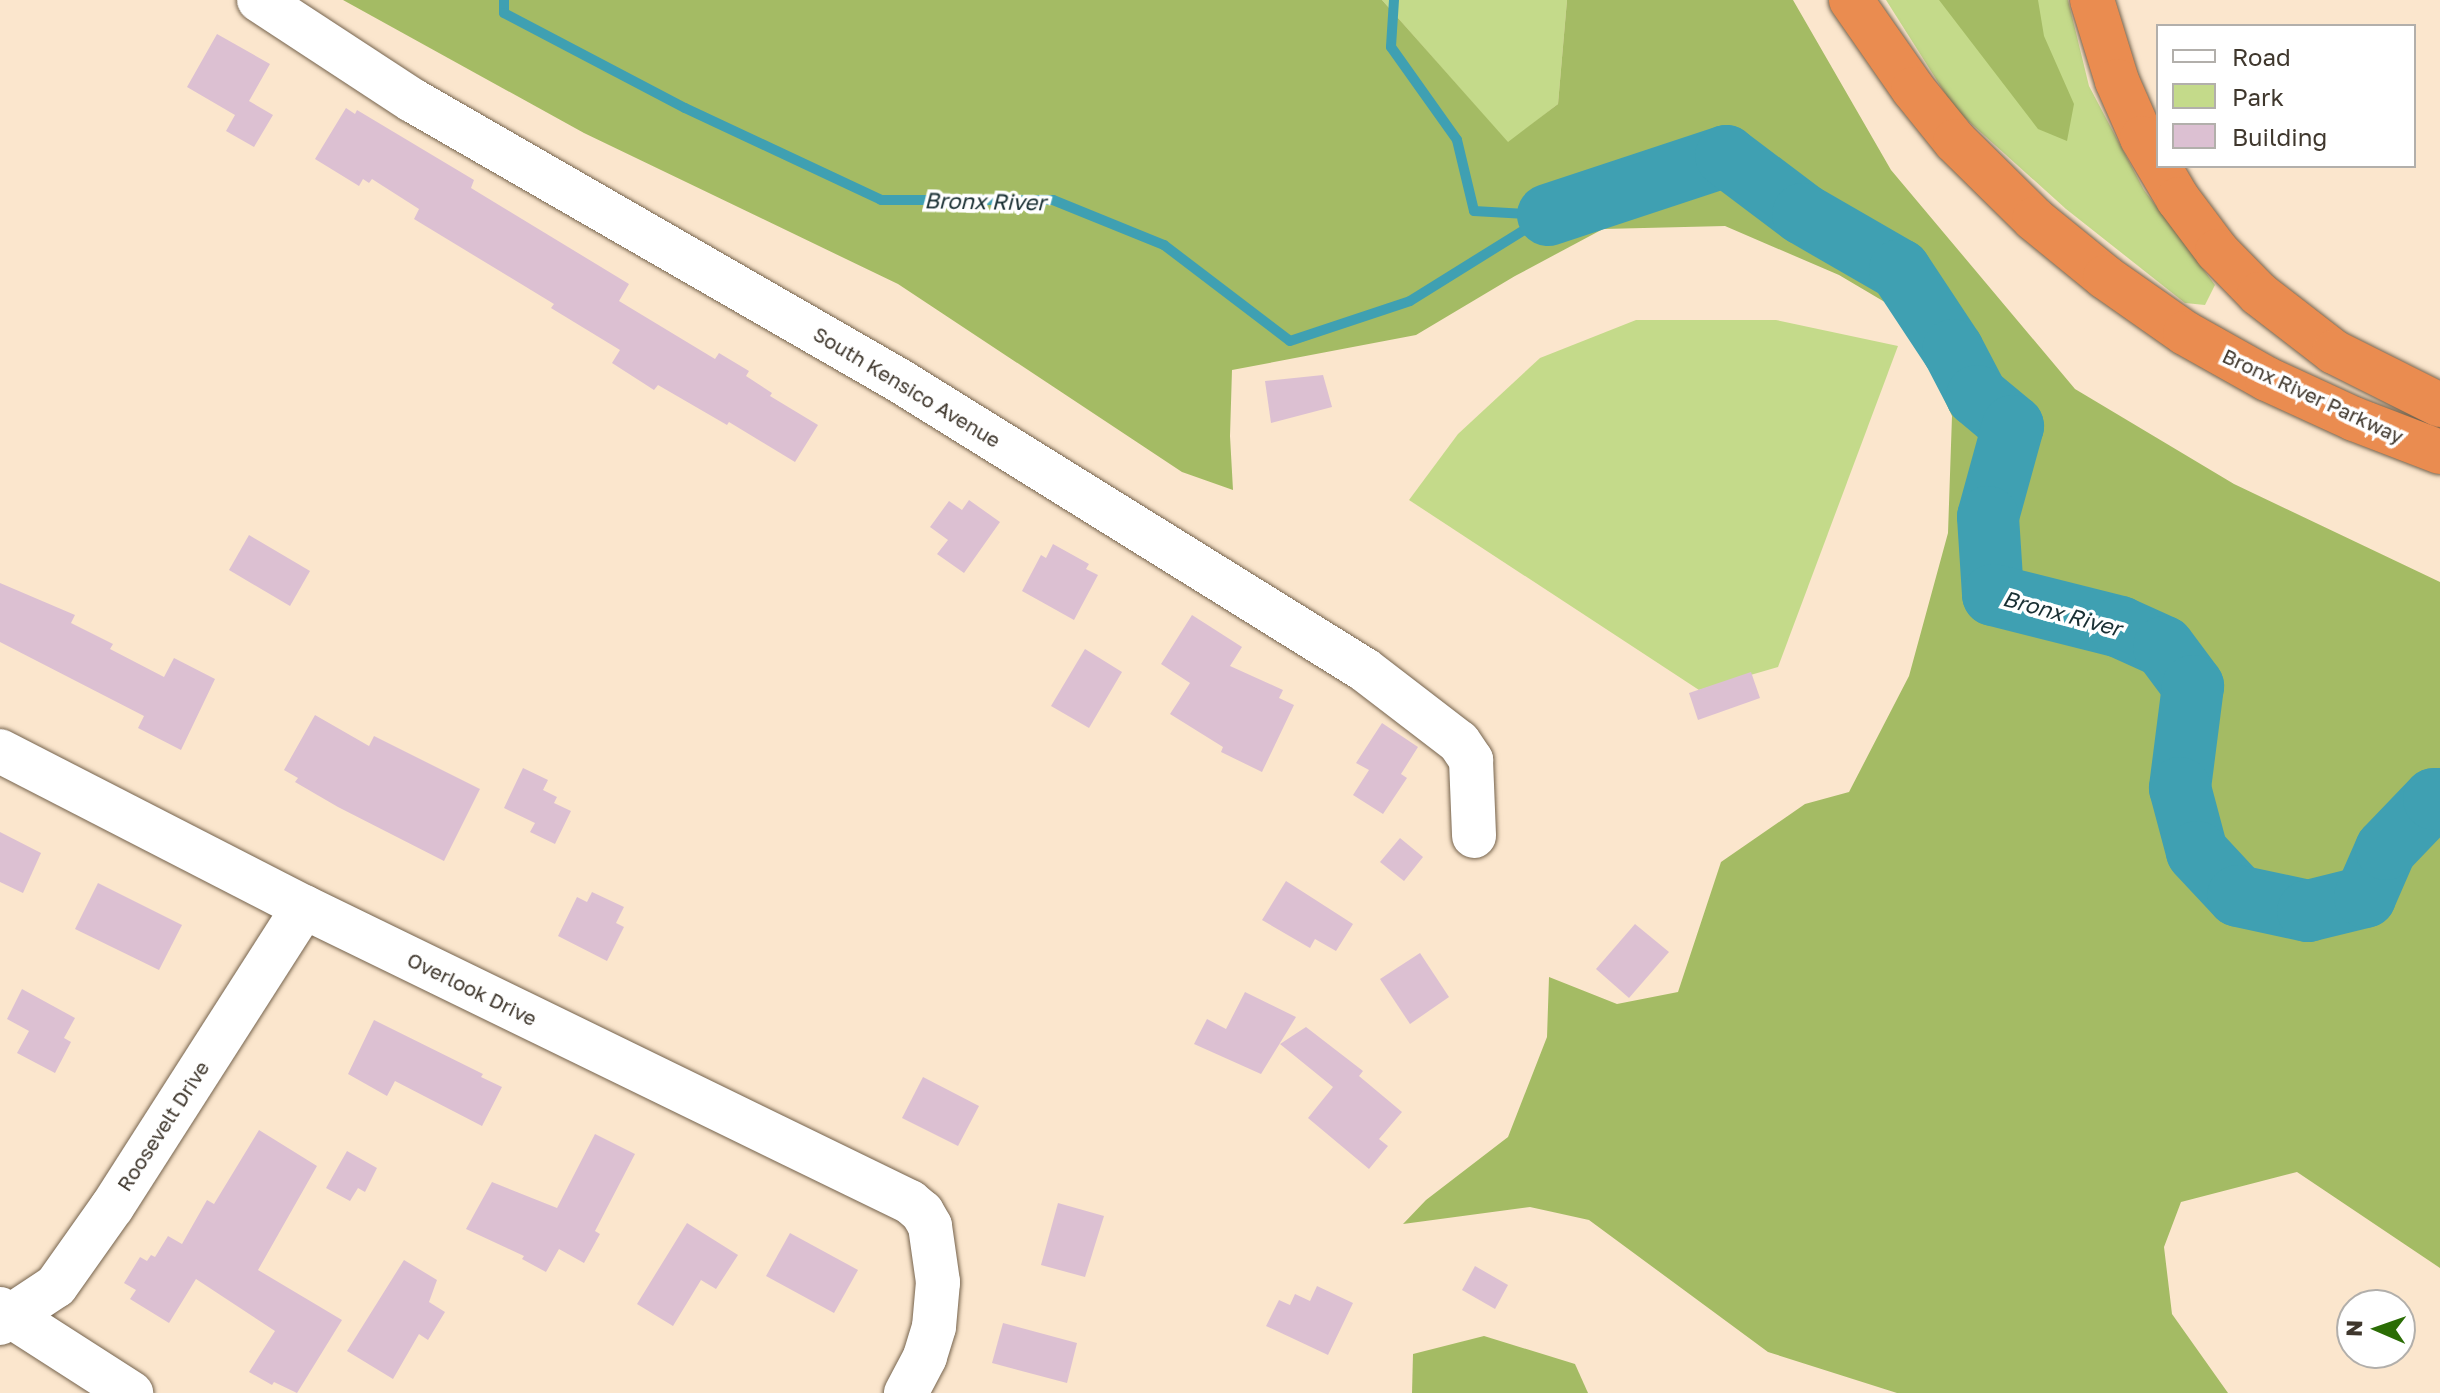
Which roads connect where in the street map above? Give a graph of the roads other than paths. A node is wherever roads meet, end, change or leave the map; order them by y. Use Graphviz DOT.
graph roads {
  1 [pos="259,0"];
  2 [pos="1851,0"];
  3 [pos="2092,0"];
  4 [pos="2156,162"];
  5 [pos="2160,168"];
  6 [pos="2440,405"];
  7 [pos="2440,452"];
  8 [pos="0,751"];
  9 [pos="1474,836"];
  10 [pos="304,907"];
  11 [pos="4,1316"];
  12 [pos="131,1393"];
  13 [pos="906,1393"];
  1 -- 9 [label="street, South Kensico Avenue"];
  2 -- 7 [label="highway, Bronx River Parkway"];
  3 -- 4 [label="highway"];
  5 -- 6 [label="highway"];
  8 -- 10 [label="street, Overlook Drive"];
  10 -- 11 [label="street, Roosevelt Drive"];
  10 -- 13 [label="street, Overlook Drive"];
  11 -- 12 [label="street"];
}
